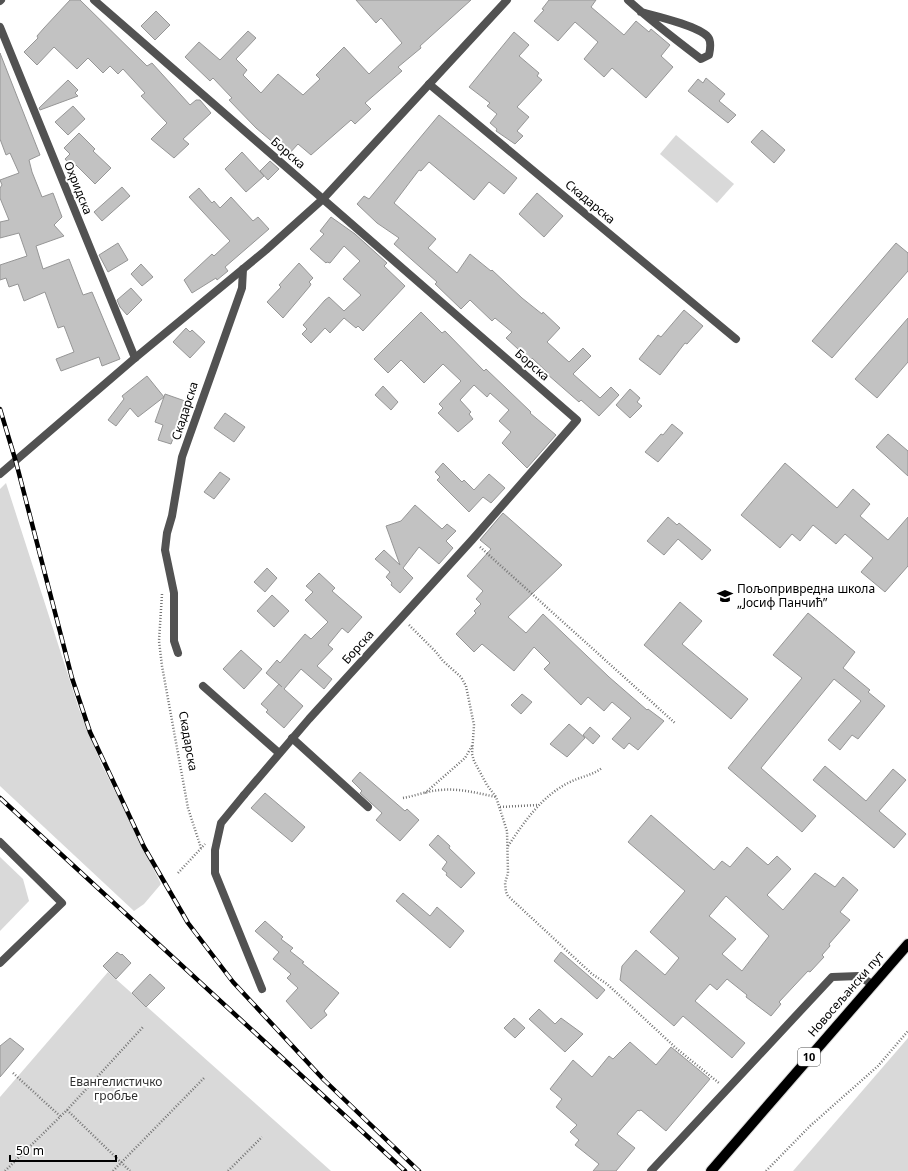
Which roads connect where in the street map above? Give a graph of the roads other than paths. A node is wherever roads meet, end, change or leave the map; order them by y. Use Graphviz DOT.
graph roads {
  1 [pos="94,0"];
  2 [pos="506,0"];
  3 [pos="628,0"];
  4 [pos="641,12"];
  5 [pos="0,27"];
  6 [pos="429,84"];
  7 [pos="323,198"];
  8 [pos="243,269"];
  9 [pos="736,339"];
  10 [pos="135,358"];
  11 [pos="0,474"];
  12 [pos="178,653"];
  13 [pos="203,686"];
  14 [pos="292,738"];
  15 [pos="279,753"];
  16 [pos="368,807"];
  17 [pos="0,842"];
  18 [pos="908,944"];
  19 [pos="0,963"];
  20 [pos="872,984"];
  21 [pos="262,990"];
  22 [pos="651,1171"];
  23 [pos="711,1171"];
  1 -- 7 [label="street, Борска"];
  2 -- 6 [label="street"];
  3 -- 4 [label="street"];
  4 -- 4 [label="street"];
  5 -- 10 [label="street, Охридска"];
  6 -- 7 [label="street"];
  6 -- 9 [label="street, Скадарска"];
  7 -- 8 [label="street"];
  7 -- 14 [label="street, Борска"];
  8 -- 10 [label="street"];
  8 -- 12 [label="street, Скадарска"];
  10 -- 11 [label="street"];
  13 -- 15 [label="street"];
  14 -- 15 [label="street, Борска"];
  14 -- 16 [label="street"];
  15 -- 21 [label="street, Борска"];
  17 -- 19 [label="street"];
  18 -- 20 [label="main road, Новосељански пут / 10"];
  20 -- 22 [label="street"];
  20 -- 23 [label="main road, Новосељански пут / 10"];
}
